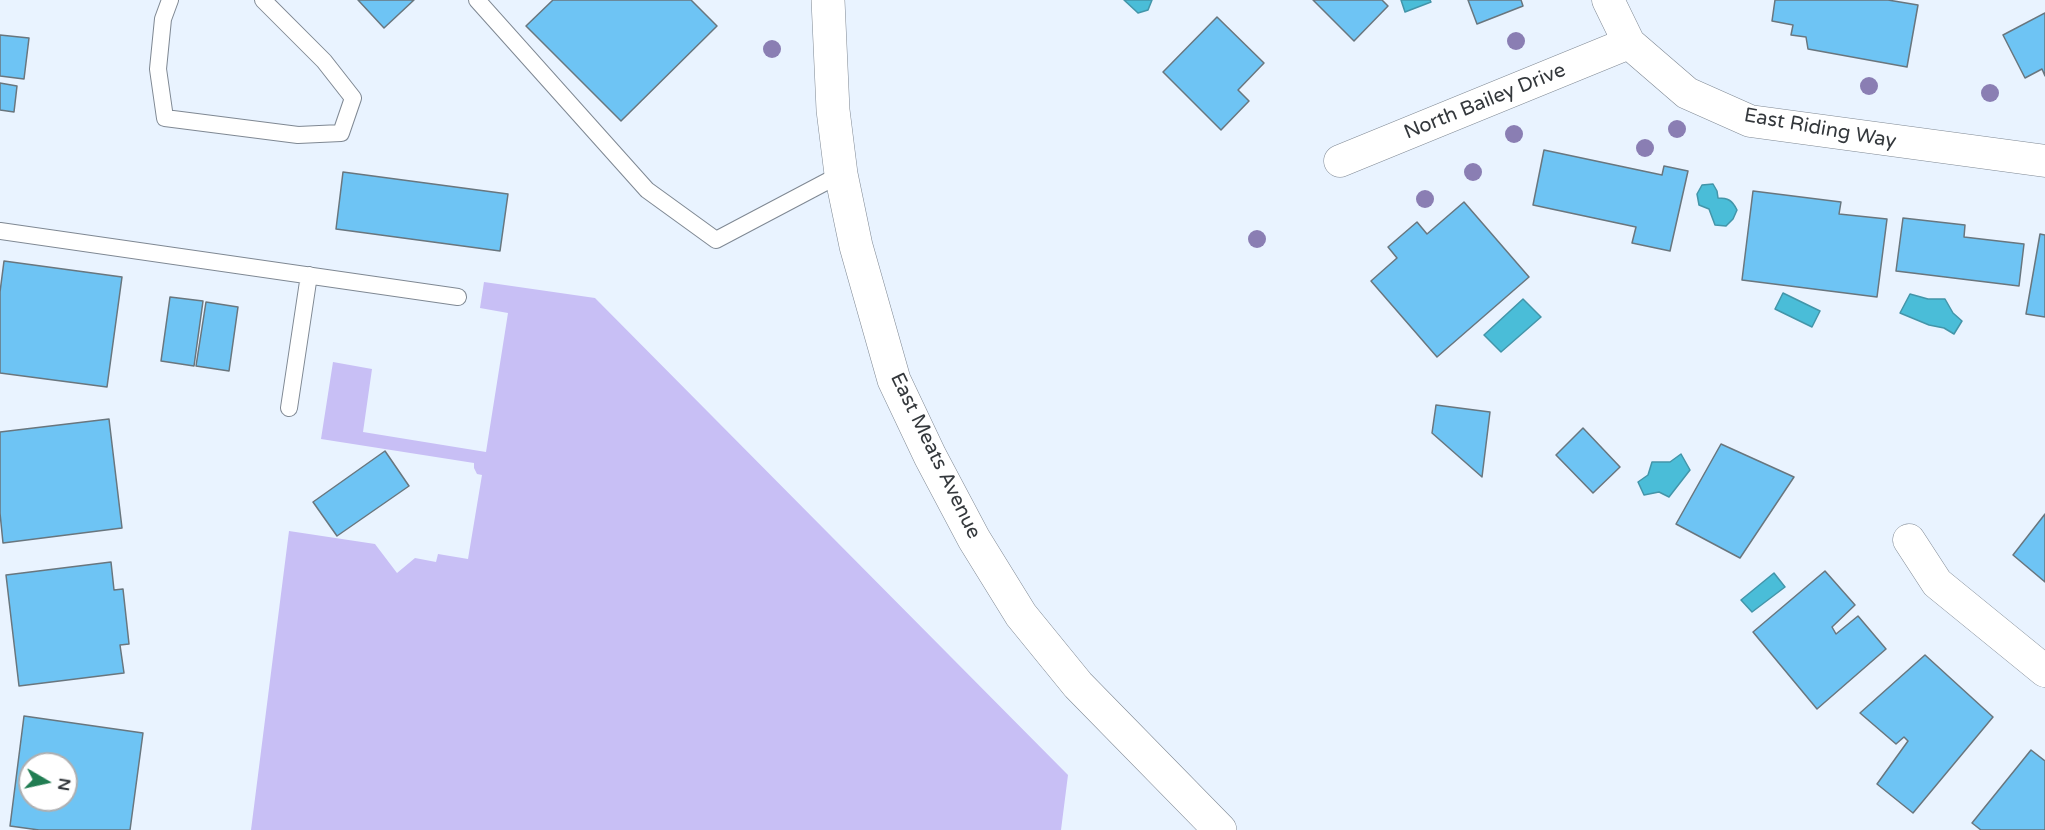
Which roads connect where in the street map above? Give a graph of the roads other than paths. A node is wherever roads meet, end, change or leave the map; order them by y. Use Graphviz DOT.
graph roads {
  1 [pos="170,0"];
  2 [pos="263,0"];
  3 [pos="477,0"];
  4 [pos="828,0"];
  5 [pos="1608,0"];
  6 [pos="1629,43"];
  7 [pos="1340,161"];
  8 [pos="2045,161"];
  9 [pos="841,174"];
  10 [pos="0,231"];
  11 [pos="309,275"];
  12 [pos="458,297"];
  13 [pos="289,408"];
  14 [pos="1909,540"];
  15 [pos="2045,671"];
  16 [pos="1220,830"];
  1 -- 2 [label="lane"];
  3 -- 9 [label="lane"];
  4 -- 9 [label="street, East Meats Avenue"];
  5 -- 6 [label="street, East Riding Way"];
  6 -- 7 [label="street, North Bailey Drive"];
  6 -- 8 [label="street, East Riding Way"];
  9 -- 16 [label="street, East Meats Avenue"];
  10 -- 11 [label="lane"];
  11 -- 12 [label="lane"];
  11 -- 13 [label="lane"];
  14 -- 15 [label="street"];
}
